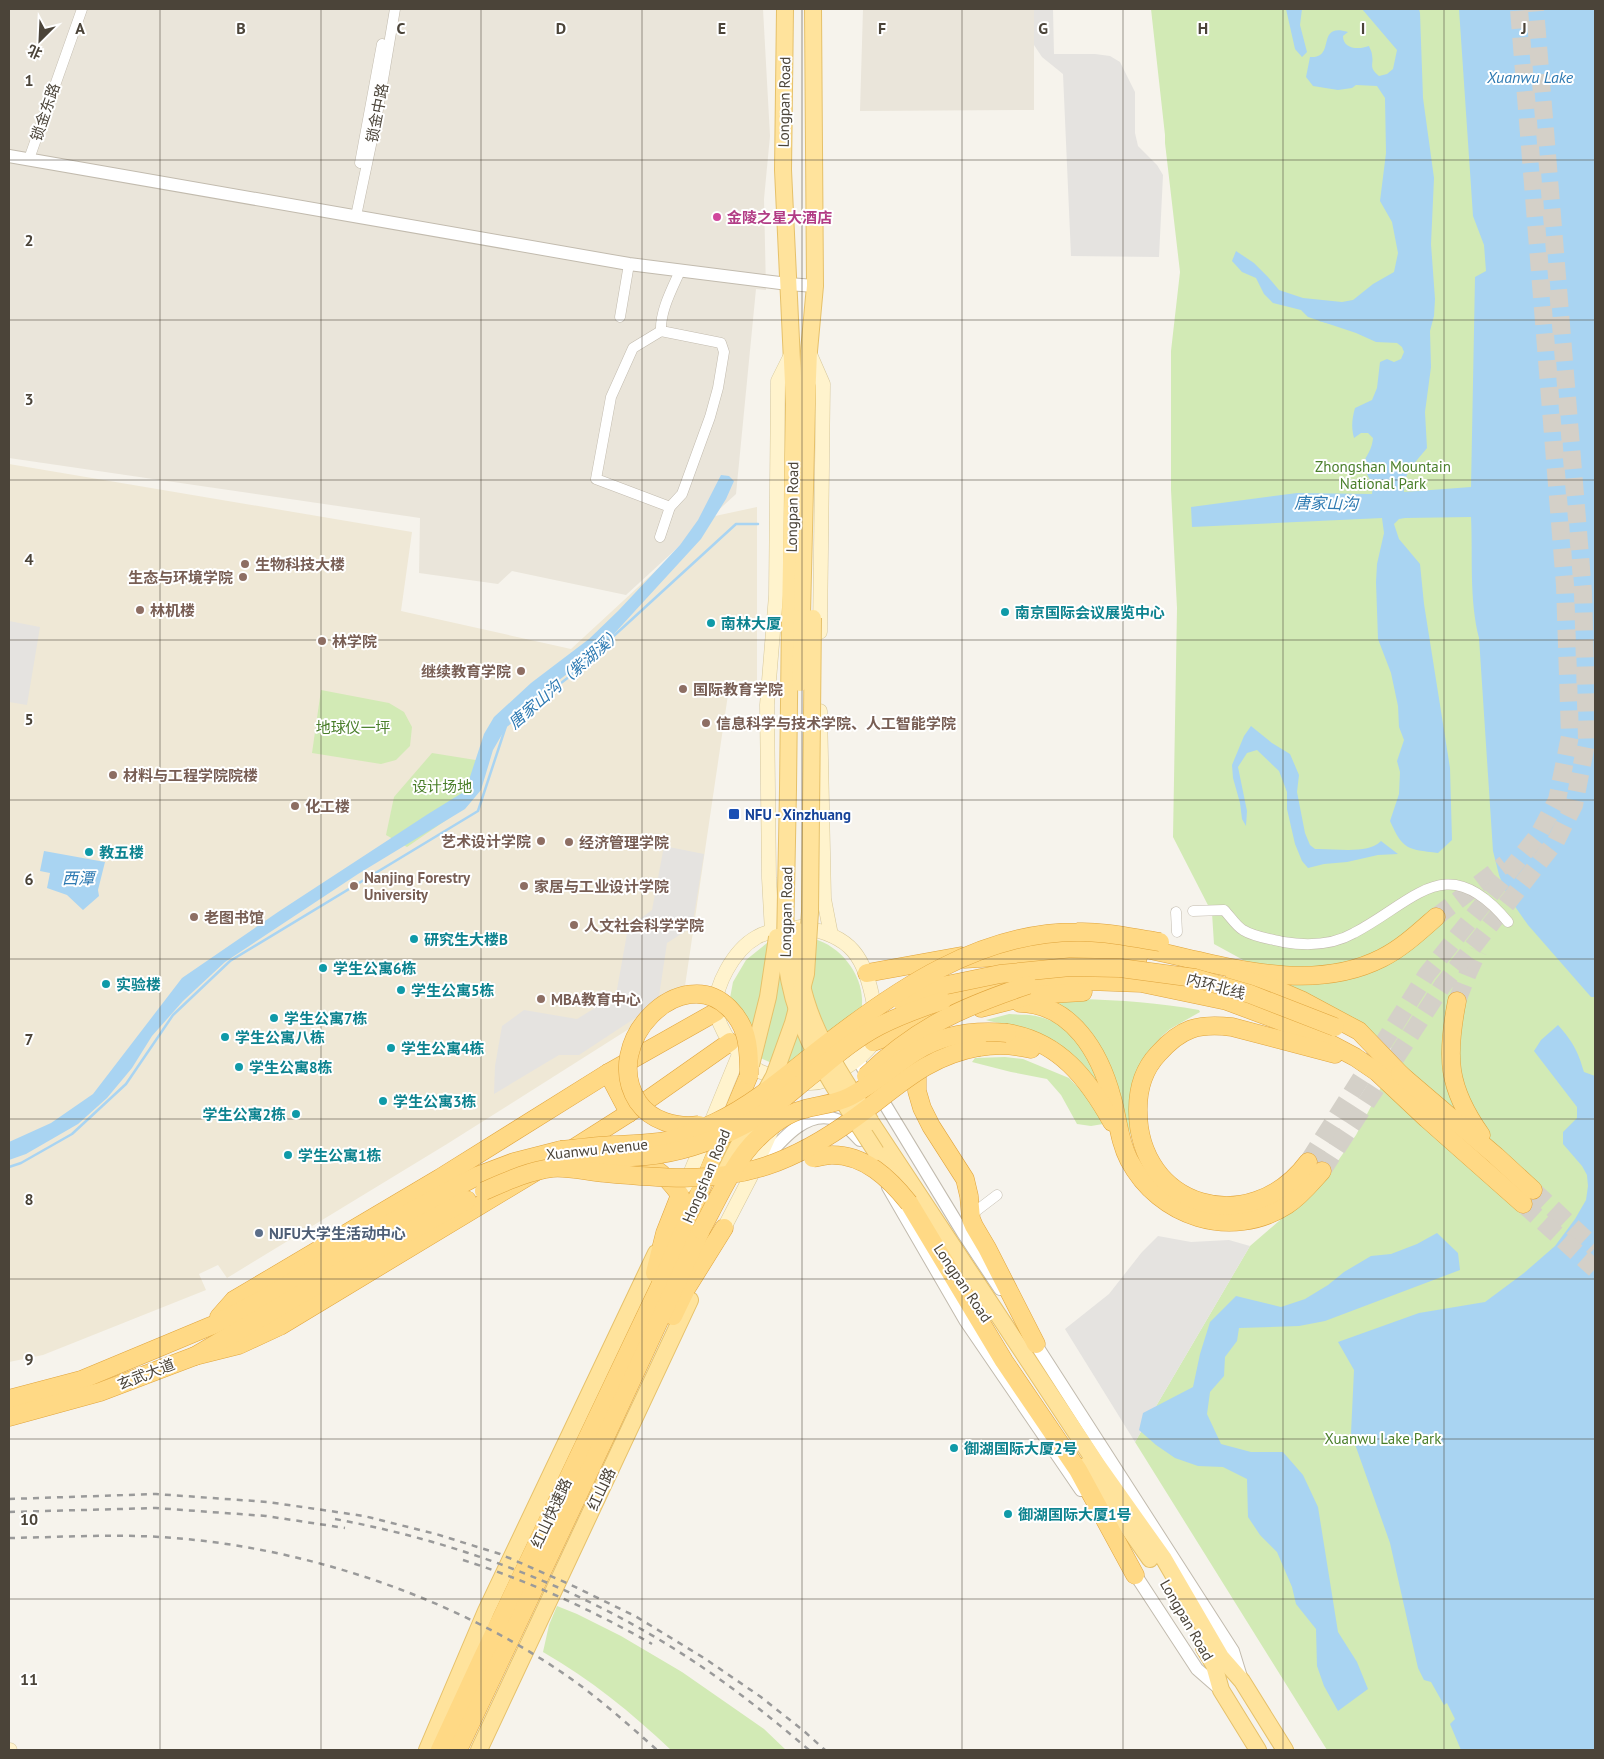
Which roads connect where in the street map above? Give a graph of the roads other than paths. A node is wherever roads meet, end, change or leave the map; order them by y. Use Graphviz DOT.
graph roads {
  1 [pos="82,9"];
  2 [pos="389,9"];
  3 [pos="395,9"];
  4 [pos="785,9"];
  5 [pos="813,9"];
  6 [pos="9,156"];
  7 [pos="29,159"];
  8 [pos="353,216"];
  9 [pos="629,264"];
  10 [pos="680,271"];
  11 [pos="788,284"];
  12 [pos="814,286"];
  13 [pos="620,317"];
  14 [pos="661,331"];
  15 [pos="809,351"];
  16 [pos="792,353"];
  17 [pos="800,392"];
  18 [pos="670,507"];
  19 [pos="660,537"];
  20 [pos="776,595"];
  21 [pos="820,602"];
  22 [pos="783,618"];
  23 [pos="813,618"];
  24 [pos="1193,911"];
  25 [pos="1176,912"];
  26 [pos="1436,917"];
  27 [pos="1508,922"];
  28 [pos="772,932"];
  29 [pos="1177,932"];
  30 [pos="832,935"];
  31 [pos="938,960"];
  32 [pos="1249,970"];
  33 [pos="867,973"];
  34 [pos="1028,985"];
  35 [pos="1458,1001"];
  36 [pos="1004,1003"];
  37 [pos="716,1012"];
  38 [pos="946,1016"];
  39 [pos="846,1029"];
  40 [pos="1009,1039"];
  41 [pos="873,1042"];
  42 [pos="735,1047"];
  43 [pos="1333,1053"];
  44 [pos="858,1060"];
  45 [pos="608,1073"];
  46 [pos="749,1075"];
  47 [pos="827,1080"];
  48 [pos="793,1081"];
  49 [pos="1408,1082"];
  50 [pos="849,1098"];
  51 [pos="629,1113"];
  52 [pos="1427,1119"];
  53 [pos="716,1122"];
  54 [pos="1120,1138"];
  55 [pos="860,1140"];
  56 [pos="1496,1156"];
  57 [pos="554,1164"];
  58 [pos="760,1170"];
  59 [pos="680,1195"];
  60 [pos="997,1195"];
  61 [pos="976,1211"];
  62 [pos="724,1228"];
  63 [pos="701,1230"];
  64 [pos="665,1233"];
  65 [pos="669,1282"];
  66 [pos="267,1306"];
  67 [pos="213,1325"];
  68 [pos="1036,1344"];
  69 [pos="195,1356"];
  70 [pos="9,1399"];
  71 [pos="9,1417"];
  72 [pos="604,1420"];
  73 [pos="1135,1575"];
  74 [pos="1217,1661"];
  75 [pos="1242,1681"];
  76 [pos="1221,1690"];
  77 [pos="427,1750"];
  78 [pos="440,1750"];
  79 [pos="458,1750"];
  80 [pos="479,1750"];
  81 [pos="1258,1750"];
  82 [pos="1285,1750"];
  1 -- 7 [label="street, 锁金东路"];
  2 -- 8 [label="street, 锁金中路"];
  3 -- 8 [label="street, 锁金中路"];
  4 -- 11 [label="main road, Longpan Road"];
  5 -- 12 [label="main road, Longpan Road"];
  6 -- 7 [label="street"];
  7 -- 8 [label="street"];
  8 -- 9 [label="street"];
  9 -- 10 [label="street"];
  9 -- 13 [label="street"];
  10 -- 11 [label="street"];
  10 -- 14 [label="street"];
  11 -- 12 [label="street"];
  11 -- 16 [label="main road, Longpan Road"];
  12 -- 15 [label="main road, Longpan Road"];
  14 -- 18 [label="street"];
  14 -- 18 [label="street"];
  15 -- 17 [label="main road, Longpan Road"];
  15 -- 21 [label="main road"];
  16 -- 17 [label="main road, Longpan Road"];
  16 -- 20 [label="main road"];
  17 -- 74 [label="main road, Longpan Road, bridge"];
  18 -- 19 [label="street"];
  20 -- 22 [label="main road"];
  20 -- 28 [label="main road"];
  21 -- 23 [label="main road"];
  21 -- 30 [label="main road"];
  22 -- 46 [label="main road, bridge"];
  23 -- 63 [label="main road, bridge"];
  24 -- 27 [label="street"];
  25 -- 29 [label="street"];
  26 -- 32 [label="highway"];
  28 -- 30 [label="main road"];
  28 -- 37 [label="main road"];
  30 -- 33 [label="main road"];
  31 -- 32 [label="highway"];
  31 -- 33 [label="highway"];
  31 -- 49 [label="highway"];
  32 -- 39 [label="highway, bridge"];
  33 -- 41 [label="main road"];
  34 -- 38 [label="highway, bridge"];
  34 -- 52 [label="highway, 内环北线"];
  34 -- 57 [label="highway, Xuanwu Avenue, bridge"];
  35 -- 56 [label="highway"];
  36 -- 38 [label="highway"];
  36 -- 43 [label="highway"];
  36 -- 54 [label="highway"];
  37 -- 42 [label="main road"];
  37 -- 45 [label="highway"];
  38 -- 41 [label="highway"];
  38 -- 50 [label="highway, bridge"];
  38 -- 68 [label="highway"];
  39 -- 49 [label="highway, 内环北线, bridge"];
  39 -- 53 [label="highway, Xuanwu Avenue, bridge"];
  40 -- 50 [label="highway, bridge"];
  40 -- 54 [label="highway"];
  40 -- 58 [label="highway, bridge"];
  41 -- 44 [label="main road"];
  42 -- 48 [label="main road"];
  42 -- 51 [label="highway"];
  42 -- 59 [label="main road"];
  43 -- 52 [label="highway"];
  43 -- 54 [label="highway"];
  44 -- 47 [label="main road"];
  44 -- 68 [label="street, Longpan Road"];
  45 -- 51 [label="highway"];
  45 -- 67 [label="highway"];
  46 -- 53 [label="highway, bridge"];
  46 -- 65 [label="highway, Hongshan Road, bridge"];
  47 -- 48 [label="main road"];
  47 -- 55 [label="street, Longpan Road"];
  48 -- 58 [label="main road"];
  49 -- 56 [label="highway, 内环北线"];
  50 -- 63 [label="highway, Hongshan Road, bridge"];
  51 -- 57 [label="highway"];
  52 -- 56 [label="highway, 内环北线"];
  53 -- 66 [label="highway, Xuanwu Avenue, bridge"];
  55 -- 58 [label="street"];
  55 -- 73 [label="street, Longpan Road"];
  57 -- 58 [label="highway, bridge"];
  57 -- 59 [label="highway"];
  57 -- 66 [label="highway, bridge"];
  57 -- 69 [label="highway"];
  58 -- 62 [label="main road"];
  58 -- 73 [label="highway, bridge"];
  59 -- 64 [label="highway"];
  60 -- 61 [label="street"];
  62 -- 72 [label="highway"];
  62 -- 80 [label="main road, 红山路"];
  63 -- 65 [label="highway, Hongshan Road"];
  64 -- 72 [label="highway"];
  64 -- 77 [label="main road"];
  65 -- 72 [label="highway, 红山快速路"];
  66 -- 67 [label="highway, 玄武大道"];
  66 -- 69 [label="highway, 玄武大道"];
  67 -- 70 [label="highway, 玄武大道"];
  68 -- 75 [label="street, Longpan Road"];
  69 -- 71 [label="highway, 玄武大道"];
  72 -- 78 [label="highway, 红山快速路"];
  72 -- 79 [label="highway, 红山快速路"];
  73 -- 76 [label="street, Longpan Road"];
  74 -- 75 [label="main road, Longpan Road"];
  74 -- 76 [label="main road, Longpan Road"];
  75 -- 82 [label="main road, Longpan Road"];
  76 -- 81 [label="main road, Longpan Road"];
}
